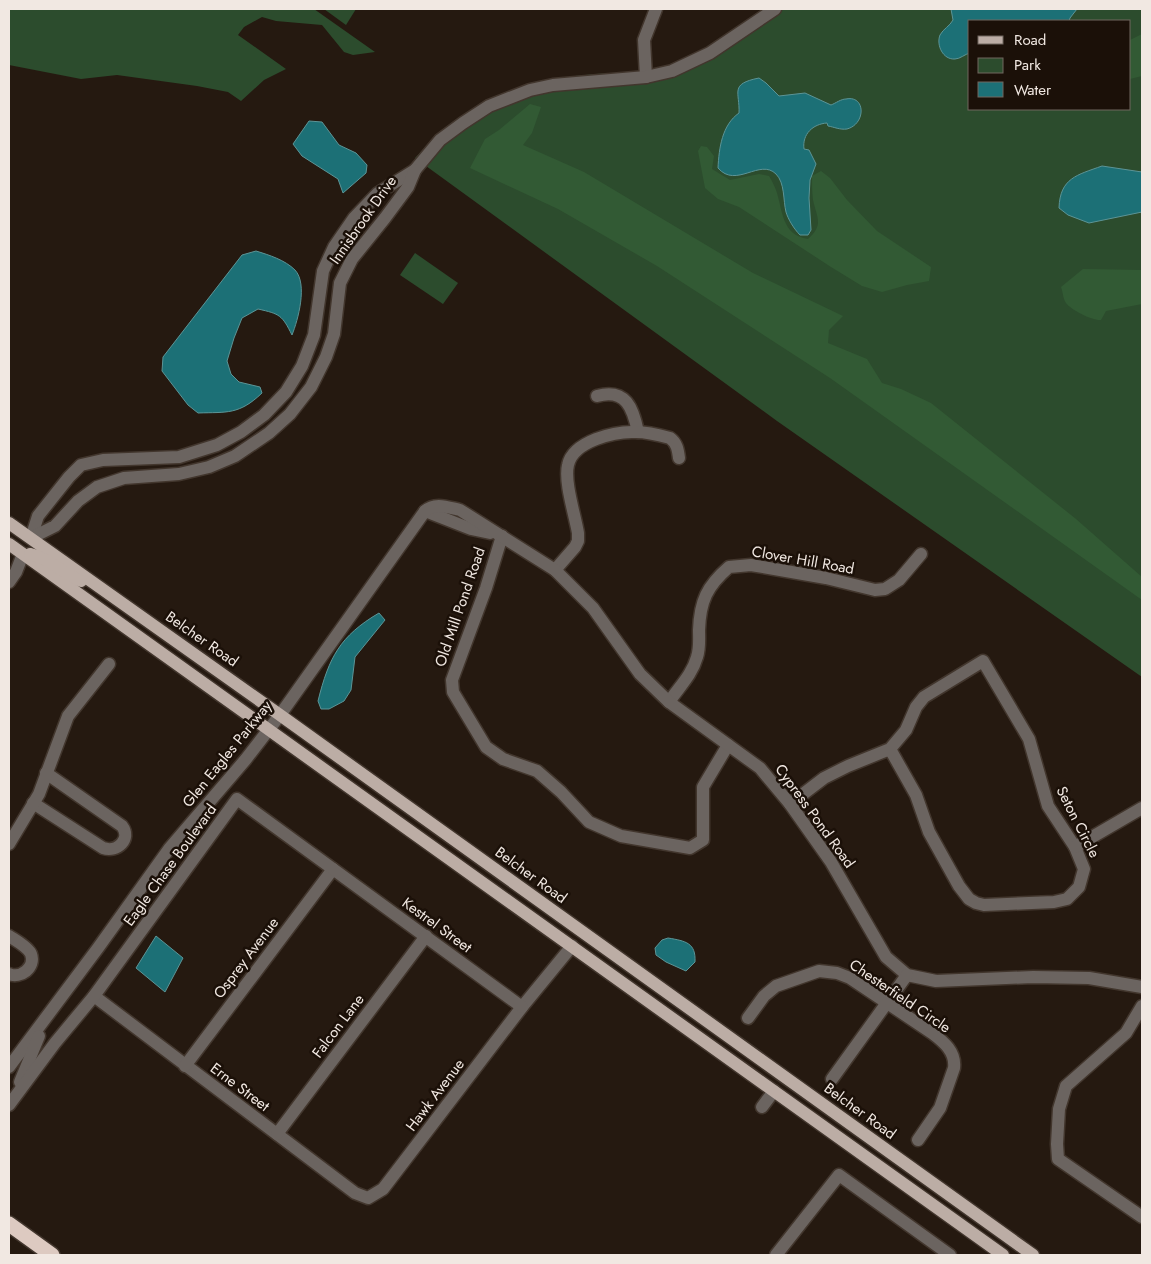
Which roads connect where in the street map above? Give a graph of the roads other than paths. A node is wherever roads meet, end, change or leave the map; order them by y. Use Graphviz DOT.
graph roads {
  1 [pos="656,9"];
  2 [pos="775,9"];
  3 [pos="646,77"];
  4 [pos="415,170"];
  5 [pos="368,203"];
  6 [pos="386,218"];
  7 [pos="344,232"];
  8 [pos="362,246"];
  9 [pos="597,396"];
  10 [pos="638,432"];
  11 [pos="679,458"];
  12 [pos="427,509"];
  13 [pos="9,523"];
  14 [pos="502,536"];
  15 [pos="9,537"];
  16 [pos="31,538"];
  17 [pos="9,544"];
  18 [pos="23,554"];
  19 [pos="920,554"];
  20 [pos="9,564"];
  21 [pos="555,570"];
  22 [pos="9,582"];
  23 [pos="92,582"];
  24 [pos="109,664"];
  25 [pos="669,702"];
  26 [pos="280,715"];
  27 [pos="269,729"];
  28 [pos="728,745"];
  29 [pos="890,749"];
  30 [pos="46,773"];
  31 [pos="33,803"];
  32 [pos="790,804"];
  33 [pos="1142,808"];
  34 [pos="9,844"];
  35 [pos="1076,847"];
  36 [pos="333,869"];
  37 [pos="9,936"];
  38 [pos="426,936"];
  39 [pos="572,946"];
  40 [pos="9,974"];
  41 [pos="907,975"];
  42 [pos="1142,987"];
  43 [pos="94,996"];
  44 [pos="887,1003"];
  45 [pos="1142,1006"];
  46 [pos="522,1007"];
  47 [pos="748,1018"];
  48 [pos="46,1020"];
  49 [pos="55,1043"];
  50 [pos="30,1058"];
  51 [pos="185,1066"];
  52 [pos="9,1067"];
  53 [pos="9,1073"];
  54 [pos="832,1078"];
  55 [pos="774,1091"];
  56 [pos="9,1105"];
  57 [pos="762,1107"];
  58 [pos="276,1134"];
  59 [pos="918,1140"];
  60 [pos="368,1198"];
  61 [pos="1142,1217"];
  62 [pos="9,1224"];
  63 [pos="52,1255"];
  64 [pos="776,1255"];
  65 [pos="950,1255"];
  66 [pos="1003,1255"];
  67 [pos="1034,1255"];
  1 -- 3 [label="street"];
  2 -- 3 [label="street, Innisbrook Drive"];
  3 -- 4 [label="street, Innisbrook Drive"];
  4 -- 5 [label="street, Innisbrook Drive"];
  4 -- 6 [label="street, Innisbrook Drive"];
  5 -- 6 [label="street"];
  5 -- 7 [label="street, Innisbrook Drive"];
  6 -- 8 [label="street, Innisbrook Drive"];
  7 -- 8 [label="street"];
  7 -- 16 [label="street, Innisbrook Drive"];
  8 -- 16 [label="street, Innisbrook Drive"];
  9 -- 10 [label="street"];
  10 -- 11 [label="street"];
  10 -- 21 [label="street"];
  12 -- 14 [label="street, Cypress Pond Road"];
  12 -- 26 [label="street, Glen Eagles Parkway"];
  13 -- 16 [label="main road, Belcher Road"];
  14 -- 21 [label="street, Cypress Pond Road"];
  14 -- 28 [label="street, Old Mill Pond Road"];
  15 -- 16 [label="main road"];
  16 -- 23 [label="main road, Belcher Road"];
  17 -- 18 [label="main road"];
  18 -- 20 [label="street"];
  18 -- 22 [label="street"];
  18 -- 23 [label="main road"];
  18 -- 27 [label="main road"];
  19 -- 25 [label="street, Clover Hill Road"];
  21 -- 25 [label="street, Cypress Pond Road"];
  23 -- 26 [label="main road, Belcher Road"];
  24 -- 30 [label="street"];
  25 -- 28 [label="street, Cypress Pond Road"];
  26 -- 27 [label="street, Glen Eagles Parkway"];
  26 -- 67 [label="main road, Belcher Road"];
  27 -- 39 [label="main road"];
  27 -- 48 [label="street, Glen Eagles Parkway"];
  28 -- 32 [label="street, Cypress Pond Road"];
  29 -- 32 [label="street"];
  29 -- 35 [label="street, Seton Circle"];
  29 -- 35 [label="street, Seton Circle"];
  30 -- 31 [label="street"];
  30 -- 31 [label="street"];
  31 -- 34 [label="street"];
  32 -- 41 [label="street, Cypress Pond Road"];
  33 -- 35 [label="street"];
  36 -- 38 [label="street, Kestrel Street"];
  36 -- 43 [label="street, Eagle Chase Boulevard"];
  36 -- 51 [label="street, Osprey Avenue"];
  37 -- 40 [label="street"];
  38 -- 46 [label="street, Kestrel Street"];
  38 -- 58 [label="street, Falcon Lane"];
  39 -- 46 [label="street, Hawk Avenue"];
  39 -- 55 [label="main road"];
  41 -- 42 [label="street, Cypress Pond Road"];
  41 -- 44 [label="street"];
  43 -- 49 [label="street, Eagle Chase Boulevard"];
  43 -- 51 [label="street, Erne Street"];
  44 -- 47 [label="street, Chesterfield Circle"];
  44 -- 54 [label="street"];
  44 -- 59 [label="street, Chesterfield Circle"];
  45 -- 61 [label="street"];
  46 -- 60 [label="street, Hawk Avenue"];
  48 -- 50 [label="street, Glen Eagles Parkway"];
  48 -- 52 [label="street, Glen Eagles Parkway"];
  49 -- 50 [label="street, Eagle Chase Boulevard"];
  49 -- 56 [label="street, Eagle Chase Boulevard"];
  50 -- 53 [label="street, Eagle Chase Boulevard"];
  50 -- 56 [label="street, Glen Eagles Parkway"];
  51 -- 58 [label="street, Erne Street"];
  55 -- 57 [label="street"];
  55 -- 66 [label="main road"];
  58 -- 60 [label="street, Erne Street"];
  62 -- 63 [label="highway"];
  64 -- 65 [label="street"];
}
